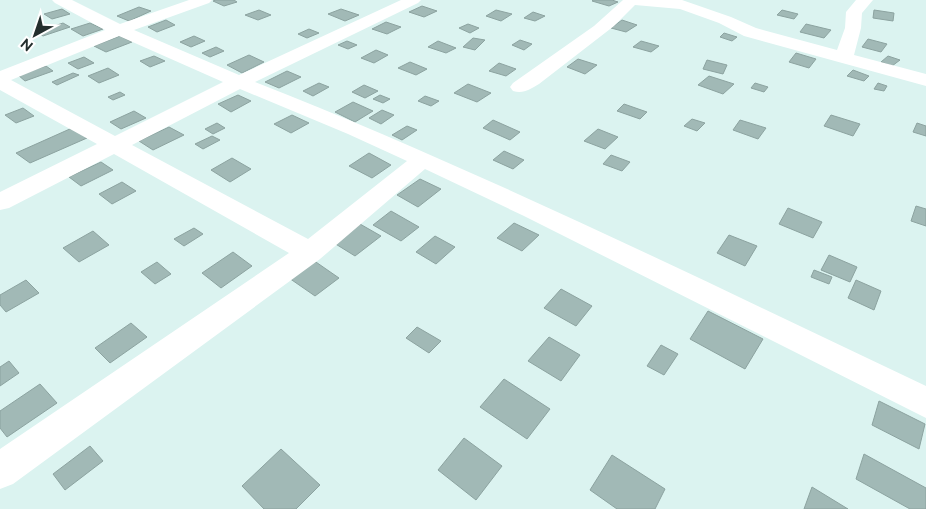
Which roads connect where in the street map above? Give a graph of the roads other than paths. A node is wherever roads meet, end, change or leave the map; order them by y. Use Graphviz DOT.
graph roads {
  1 [pos="60,0"];
  2 [pos="204,0"];
  3 [pos="413,0"];
  4 [pos="631,0"];
  5 [pos="635,0"];
  6 [pos="866,0"];
  7 [pos="119,30"];
  8 [pos="844,58"];
  9 [pos="0,80"];
  10 [pos="926,80"];
  11 [pos="239,82"];
  12 [pos="520,87"];
  13 [pos="114,144"];
  14 [pos="423,159"];
  15 [pos="0,202"];
  16 [pos="310,252"];
  17 [pos="926,403"];
  18 [pos="0,471"];
  1 -- 7 [label="street"];
  2 -- 7 [label="street"];
  3 -- 11 [label="street"];
  4 -- 12 [label="street"];
  5 -- 8 [label="street"];
  6 -- 8 [label="street"];
  7 -- 9 [label="street"];
  7 -- 11 [label="street"];
  8 -- 10 [label="street"];
  9 -- 13 [label="street"];
  11 -- 13 [label="street"];
  11 -- 14 [label="street"];
  13 -- 15 [label="street"];
  13 -- 16 [label="street"];
  14 -- 16 [label="street"];
  14 -- 17 [label="street"];
  16 -- 18 [label="street"];
}
